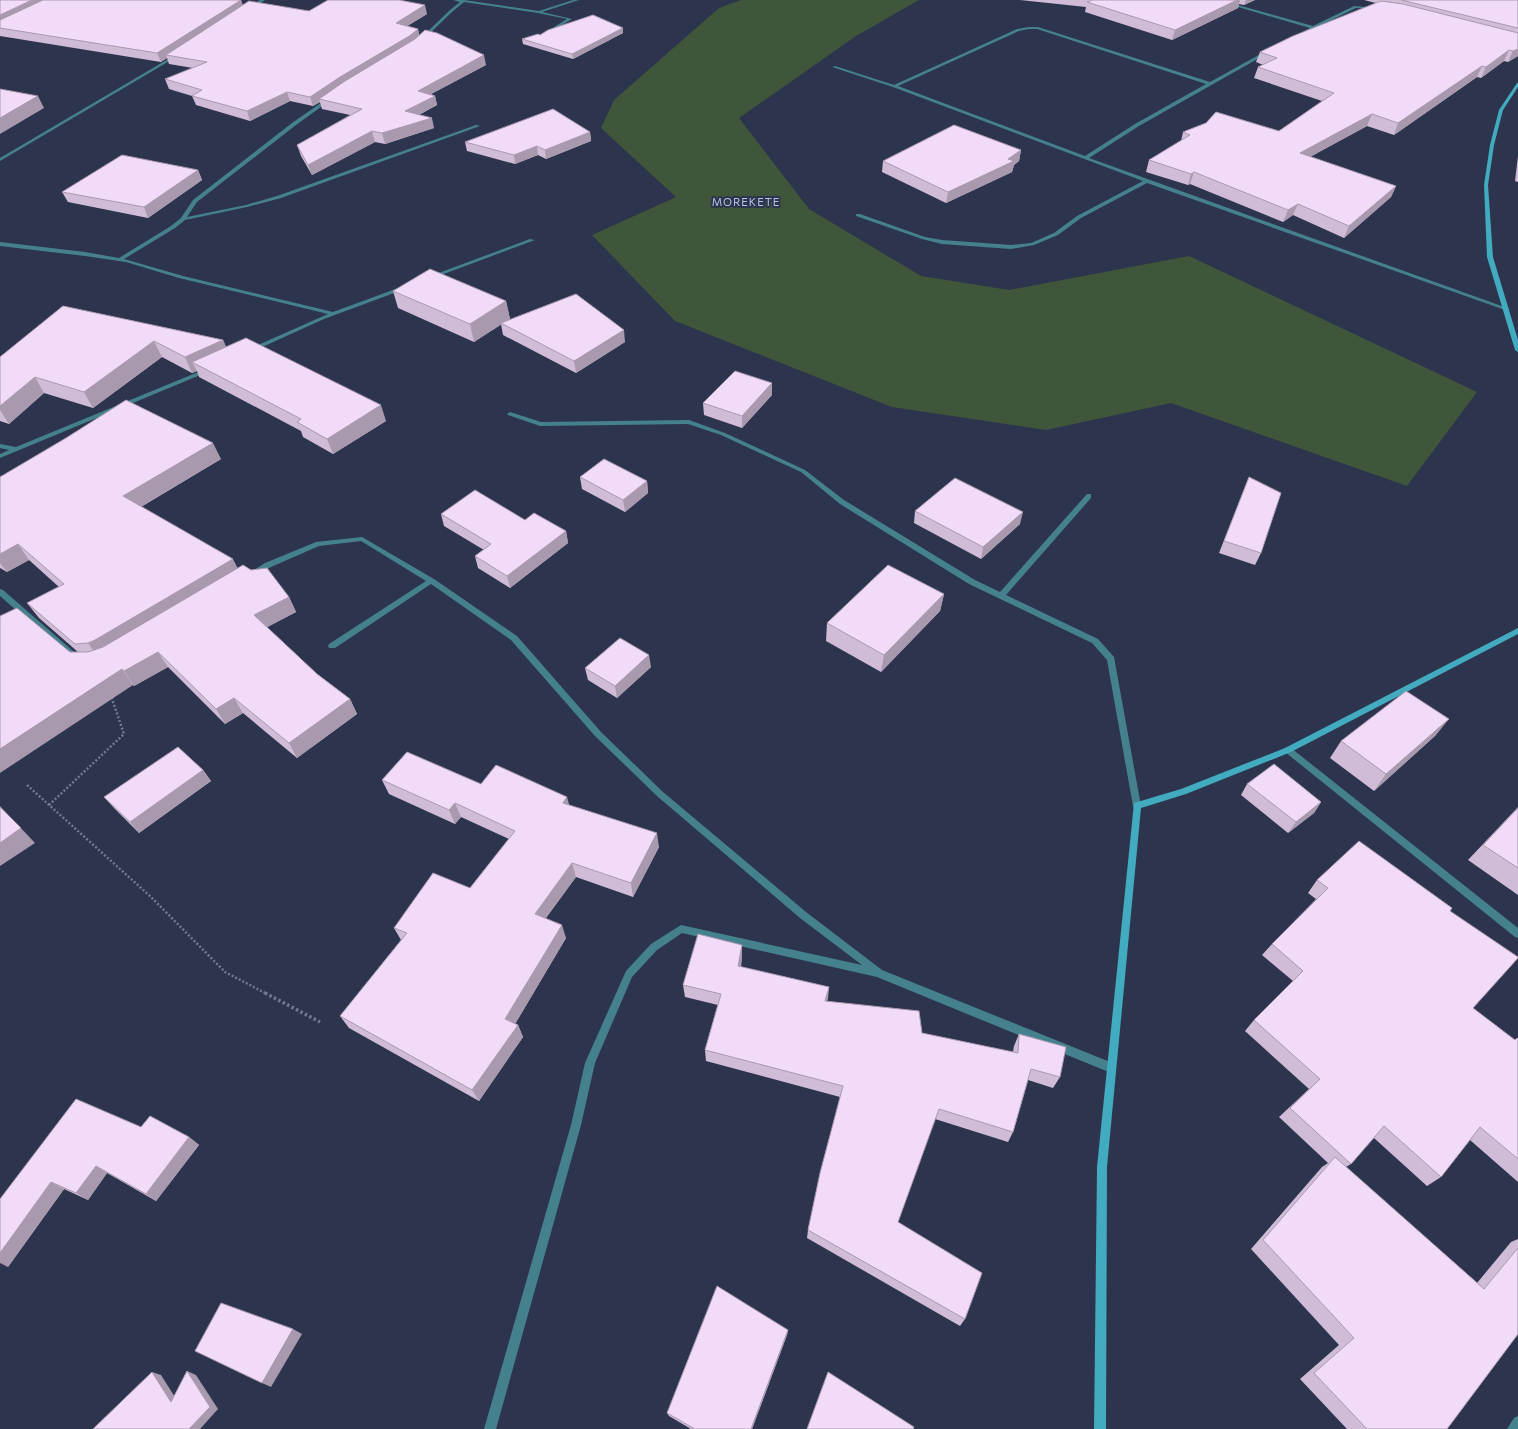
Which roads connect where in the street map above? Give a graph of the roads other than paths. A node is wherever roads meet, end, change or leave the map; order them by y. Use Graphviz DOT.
graph roads {
  1 [pos="263,0"];
  2 [pos="455,0"];
  3 [pos="577,0"];
  4 [pos="1216,0"];
  5 [pos="464,2"];
  6 [pos="1384,9"];
  7 [pos="246,11"];
  8 [pos="538,12"];
  9 [pos="1314,28"];
  10 [pos="546,34"];
  11 [pos="1302,34"];
  12 [pos="419,42"];
  13 [pos="1270,50"];
  14 [pos="182,52"];
  15 [pos="834,67"];
  16 [pos="1210,84"];
  17 [pos="1518,84"];
  18 [pos="894,86"];
  19 [pos="332,97"];
  20 [pos="478,126"];
  21 [pos="1086,158"];
  22 [pos="0,160"];
  23 [pos="1147,181"];
  24 [pos="858,215"];
  25 [pos="183,218"];
  26 [pos="532,240"];
  27 [pos="0,244"];
  28 [pos="118,260"];
  29 [pos="421,281"];
  30 [pos="407,286"];
  31 [pos="1507,309"];
  32 [pos="334,314"];
  33 [pos="1518,350"];
  34 [pos="244,353"];
  35 [pos="216,366"];
  36 [pos="510,414"];
  37 [pos="0,446"];
  38 [pos="16,449"];
  39 [pos="0,456"];
  40 [pos="1089,496"];
  41 [pos="248,576"];
  42 [pos="431,582"];
  43 [pos="0,592"];
  44 [pos="1001,596"];
  45 [pos="1518,631"];
  46 [pos="332,646"];
  47 [pos="84,664"];
  48 [pos="1288,750"];
  49 [pos="1137,806"];
  50 [pos="1518,934"];
  51 [pos="879,973"];
  52 [pos="1111,1068"];
  53 [pos="1518,1422"];
  54 [pos="490,1429"];
  55 [pos="1100,1429"];
  56 [pos="1513,1429"];
  1 -- 7 [label="street"];
  2 -- 5 [label="street"];
  3 -- 8 [label="street"];
  4 -- 9 [label="street"];
  5 -- 8 [label="street"];
  5 -- 12 [label="street"];
  6 -- 9 [label="street"];
  8 -- 10 [label="street"];
  9 -- 11 [label="street"];
  13 -- 16 [label="street"];
  14 -- 22 [label="street"];
  15 -- 18 [label="street"];
  16 -- 18 [label="street"];
  16 -- 21 [label="street"];
  17 -- 31 [label="street"];
  18 -- 21 [label="street"];
  19 -- 25 [label="street"];
  20 -- 25 [label="street"];
  21 -- 23 [label="street"];
  23 -- 24 [label="street"];
  23 -- 31 [label="street"];
  25 -- 28 [label="street"];
  26 -- 29 [label="street"];
  27 -- 28 [label="street"];
  28 -- 32 [label="street"];
  30 -- 32 [label="street"];
  31 -- 33 [label="street"];
  32 -- 34 [label="street"];
  35 -- 38 [label="street"];
  36 -- 44 [label="street"];
  37 -- 38 [label="street"];
  38 -- 39 [label="street"];
  40 -- 44 [label="street"];
  41 -- 42 [label="street"];
  42 -- 46 [label="street"];
  42 -- 51 [label="street"];
  43 -- 47 [label="street"];
  44 -- 49 [label="street"];
  45 -- 48 [label="street"];
  48 -- 49 [label="street"];
  48 -- 50 [label="street"];
  49 -- 52 [label="street"];
  51 -- 52 [label="street"];
  51 -- 54 [label="street"];
  52 -- 55 [label="street"];
  53 -- 56 [label="street"];
}
